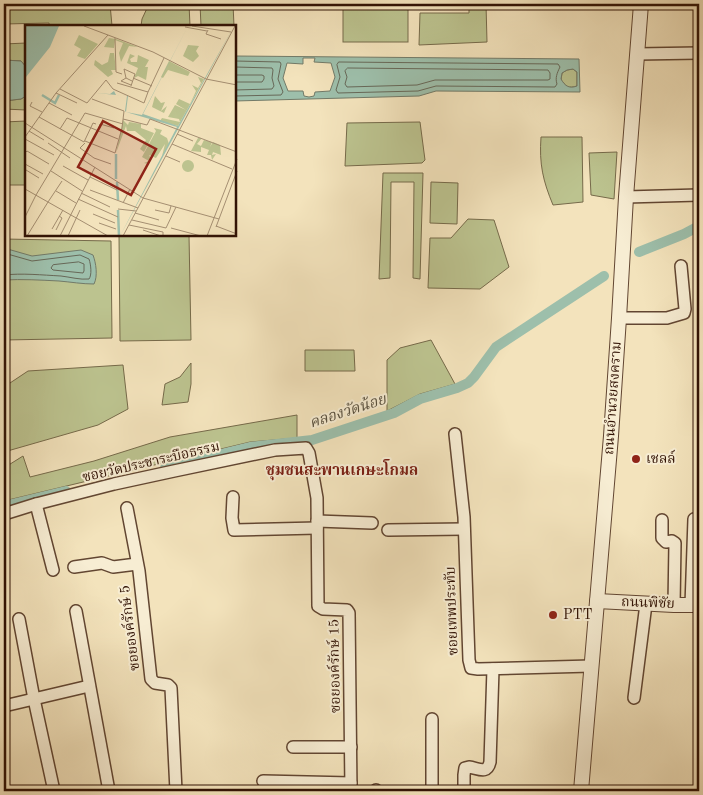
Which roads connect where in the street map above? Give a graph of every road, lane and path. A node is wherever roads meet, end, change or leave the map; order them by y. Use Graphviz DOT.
graph roads {
  1 [pos="641,4"];
  2 [pos="699,53"];
  3 [pos="637,54"];
  4 [pos="699,195"];
  5 [pos="626,197"];
  6 [pos="681,266"];
  7 [pos="620,318"];
  8 [pos="455,434"];
  9 [pos="306,448"];
  10 [pos="233,497"];
  11 [pos="36,504"];
  12 [pos="127,508"];
  13 [pos="4,514"];
  14 [pos="694,519"];
  15 [pos="662,520"];
  16 [pos="372,523"];
  17 [pos="317,525"];
  18 [pos="464,529"];
  19 [pos="388,530"];
  20 [pos="696,533"];
  21 [pos="137,564"];
  22 [pos="74,567"];
  23 [pos="53,570"];
  24 [pos="597,601"];
  25 [pos="646,604"];
  26 [pos="674,605"];
  27 [pos="695,605"];
  28 [pos="76,611"];
  29 [pos="18,619"];
  30 [pos="591,666"];
  31 [pos="493,669"];
  32 [pos="89,686"];
  33 [pos="634,698"];
  34 [pos="34,699"];
  35 [pos="4,706"];
  36 [pos="432,719"];
  37 [pos="293,747"];
  38 [pos="351,747"];
  39 [pos="263,781"];
  40 [pos="351,787"];
  41 [pos="54,791"];
  42 [pos="109,791"];
  43 [pos="176,791"];
  44 [pos="432,791"];
  45 [pos="464,791"];
  46 [pos="581,791"];
  1 -- 3 [label="street, ถนนอำนวยสงคราม"];
  2 -- 3 [label="street"];
  3 -- 5 [label="street, ถนนอำนวยสงคราม"];
  4 -- 5 [label="street"];
  5 -- 7 [label="street, ถนนอำนวยสงคราม"];
  6 -- 7 [label="street"];
  7 -- 24 [label="street, ถนนอำนวยสงคราม"];
  8 -- 18 [label="street, ซอยเทพประทับ"];
  9 -- 11 [label="street, ซอยวัดประชาระบือธรรม"];
  9 -- 17 [label="street, ซอยองค์รักษ์ 15"];
  10 -- 17 [label="street"];
  11 -- 13 [label="street, ซอยวัดประชาระบือธรรม"];
  11 -- 23 [label="street"];
  12 -- 21 [label="street, ซอยองค์รักษ์ 5"];
  14 -- 20 [label="street"];
  15 -- 26 [label="street"];
  16 -- 17 [label="street"];
  17 -- 38 [label="street, ซอยองค์รักษ์ 15"];
  18 -- 19 [label="street"];
  18 -- 31 [label="street, ซอยเทพประทับ"];
  20 -- 27 [label="street"];
  21 -- 22 [label="street"];
  21 -- 43 [label="street, ซอยองค์รักษ์ 5"];
  24 -- 25 [label="street, ถนนพิชัย"];
  24 -- 30 [label="street, ถนนอำนวยสงคราม"];
  25 -- 26 [label="street, ถนนพิชัย"];
  25 -- 33 [label="street"];
  26 -- 27 [label="street, ถนนพิชัย"];
  28 -- 32 [label="street"];
  29 -- 34 [label="street"];
  30 -- 31 [label="street, ซอยเทพประทับ"];
  30 -- 46 [label="street, ถนนอำนวยสงคราม"];
  31 -- 45 [label="street"];
  32 -- 34 [label="street"];
  32 -- 42 [label="street"];
  34 -- 35 [label="street"];
  34 -- 41 [label="street"];
  36 -- 44 [label="street"];
  37 -- 38 [label="street"];
  38 -- 40 [label="street, ซอยองค์รักษ์ 15"];
  39 -- 40 [label="street"];
}
